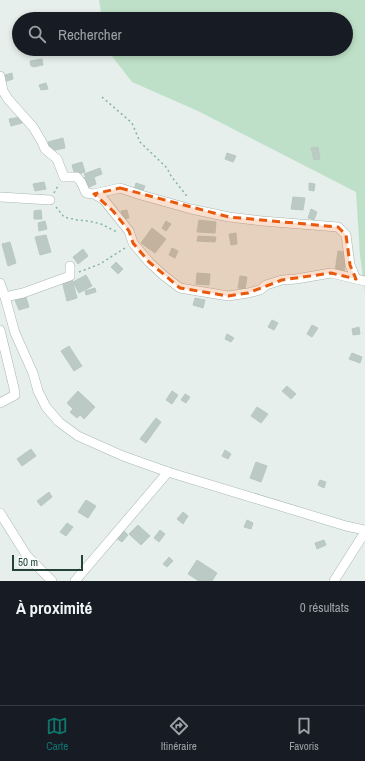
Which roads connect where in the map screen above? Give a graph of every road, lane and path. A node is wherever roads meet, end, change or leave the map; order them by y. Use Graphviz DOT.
graph roads {
  1 [pos="0,76"];
  2 [pos="102,97"];
  3 [pos="64,177"];
  4 [pos="94,194"];
  5 [pos="0,197"];
  6 [pos="50,200"];
  7 [pos="191,209"];
  8 [pos="131,240"];
  9 [pos="70,266"];
  10 [pos="70,276"];
  11 [pos="360,280"];
  12 [pos="0,283"];
  13 [pos="6,297"];
  14 [pos="0,330"];
  15 [pos="0,403"];
  16 [pos="168,472"];
  17 [pos="0,513"];
  18 [pos="365,531"];
  19 [pos="52,581"];
  20 [pos="75,581"];
  21 [pos="334,581"];
  1 -- 3 [label="street"];
  2 -- 7 [label="path"];
  3 -- 4 [label="street"];
  3 -- 6 [label="path"];
  4 -- 7 [label="street"];
  4 -- 8 [label="street"];
  5 -- 6 [label="street"];
  6 -- 8 [label="path"];
  7 -- 11 [label="street"];
  8 -- 10 [label="path"];
  8 -- 11 [label="street"];
  9 -- 10 [label="street"];
  10 -- 13 [label="street"];
  12 -- 13 [label="street"];
  13 -- 16 [label="street"];
  14 -- 15 [label="street"];
  16 -- 18 [label="street"];
  16 -- 20 [label="street"];
  17 -- 19 [label="street"];
  18 -- 21 [label="street"];
}
